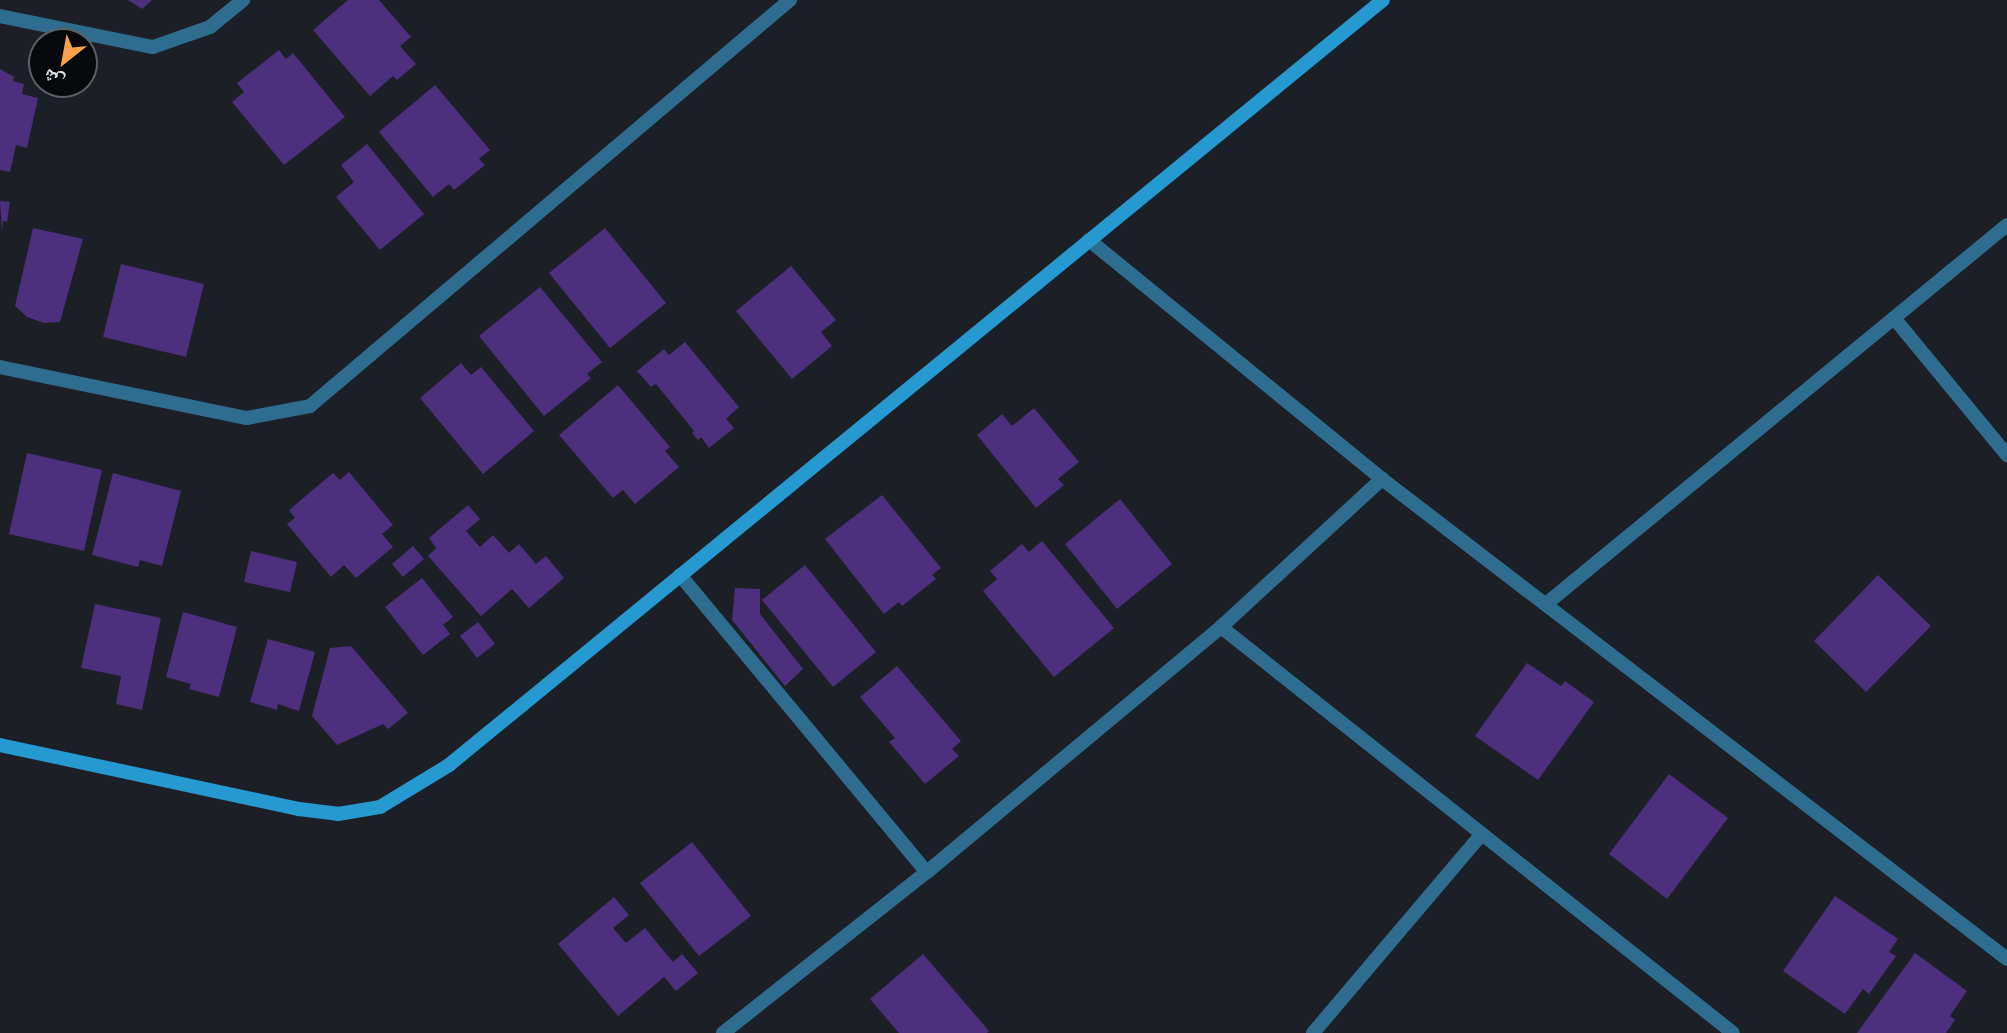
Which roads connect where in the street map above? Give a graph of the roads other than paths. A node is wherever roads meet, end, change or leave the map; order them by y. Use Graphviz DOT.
graph roads {
  1 [pos="243,0"];
  2 [pos="790,0"];
  3 [pos="1382,0"];
  4 [pos="0,16"];
  5 [pos="2007,225"];
  6 [pos="1089,240"];
  7 [pos="1894,318"];
  8 [pos="0,367"];
  9 [pos="2007,455"];
  10 [pos="1382,479"];
  11 [pos="680,575"];
  12 [pos="1546,604"];
  13 [pos="1221,627"];
  14 [pos="0,744"];
  15 [pos="1482,834"];
  16 [pos="927,872"];
  17 [pos="2007,959"];
  18 [pos="723,1033"];
  19 [pos="1312,1033"];
  20 [pos="1733,1033"];
  1 -- 4 [label="street"];
  2 -- 8 [label="street"];
  3 -- 6 [label="street"];
  5 -- 7 [label="street"];
  6 -- 10 [label="street"];
  6 -- 11 [label="street"];
  7 -- 9 [label="street"];
  7 -- 12 [label="street"];
  10 -- 12 [label="street"];
  10 -- 13 [label="street"];
  11 -- 14 [label="street"];
  11 -- 16 [label="street"];
  12 -- 17 [label="street"];
  13 -- 15 [label="street"];
  13 -- 16 [label="street"];
  15 -- 19 [label="street"];
  15 -- 20 [label="street"];
  16 -- 18 [label="street"];
}
